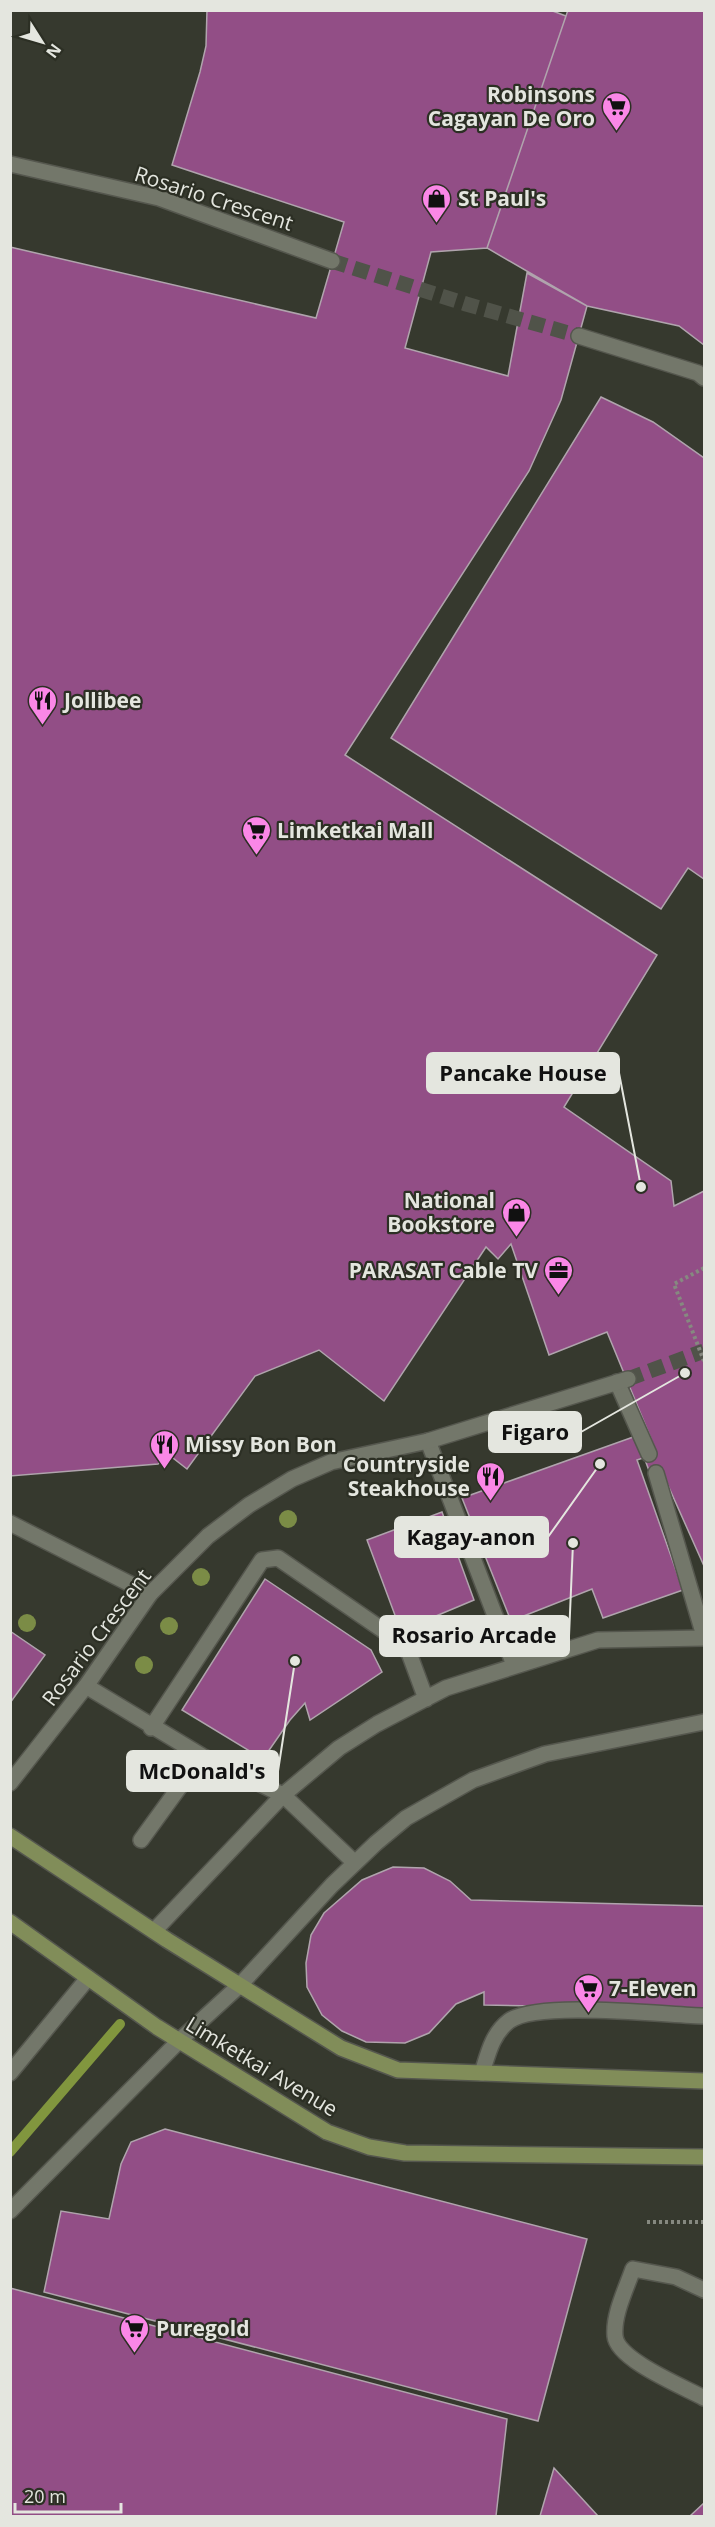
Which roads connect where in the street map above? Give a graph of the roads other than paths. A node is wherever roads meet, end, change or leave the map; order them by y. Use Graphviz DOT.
graph roads {
  1 [pos="10,164"];
  2 [pos="332,261"];
  3 [pos="579,336"];
  4 [pos="705,378"];
  5 [pos="428,1441"];
  6 [pos="649,1454"];
  7 [pos="656,1473"];
  8 [pos="10,1524"];
  9 [pos="150,1594"];
  10 [pos="705,1637"];
  11 [pos="514,1665"];
  12 [pos="86,1686"];
  13 [pos="426,1699"];
  14 [pos="705,1722"];
  15 [pos="151,1728"];
  16 [pos="202,1756"];
  17 [pos="10,1783"];
  18 [pos="284,1795"];
  19 [pos="10,1836"];
  20 [pos="141,1840"];
  21 [pos="355,1863"];
  22 [pos="10,1922"];
  23 [pos="154,1931"];
  24 [pos="88,1978"];
  25 [pos="240,1985"];
  26 [pos="705,2016"];
  27 [pos="180,2040"];
  28 [pos="10,2073"];
  29 [pos="483,2073"];
  30 [pos="705,2081"];
  31 [pos="705,2157"];
  32 [pos="10,2211"];
  33 [pos="705,2290"];
  34 [pos="705,2398"];
  1 -- 2 [label="street, Rosario Crescent"];
  3 -- 4 [label="street"];
  5 -- 6 [label="street, Rosario Crescent"];
  5 -- 9 [label="street, Rosario Crescent"];
  5 -- 11 [label="street"];
  7 -- 10 [label="street"];
  8 -- 9 [label="street"];
  9 -- 12 [label="street, Rosario Crescent"];
  10 -- 11 [label="street"];
  11 -- 13 [label="street"];
  12 -- 15 [label="street"];
  12 -- 17 [label="street, Rosario Crescent"];
  13 -- 15 [label="street"];
  13 -- 18 [label="street"];
  14 -- 21 [label="street"];
  15 -- 16 [label="street"];
  16 -- 18 [label="street"];
  16 -- 20 [label="street"];
  18 -- 21 [label="street"];
  18 -- 23 [label="street"];
  19 -- 23 [label="street"];
  21 -- 25 [label="street"];
  22 -- 24 [label="street, Limketkai Avenue"];
  23 -- 25 [label="street"];
  24 -- 27 [label="street, Limketkai Avenue"];
  24 -- 28 [label="street"];
  25 -- 27 [label="street"];
  25 -- 29 [label="street"];
  26 -- 29 [label="street"];
  27 -- 31 [label="street, Limketkai Avenue"];
  27 -- 32 [label="street"];
  29 -- 30 [label="street"];
  33 -- 34 [label="street"];
}
